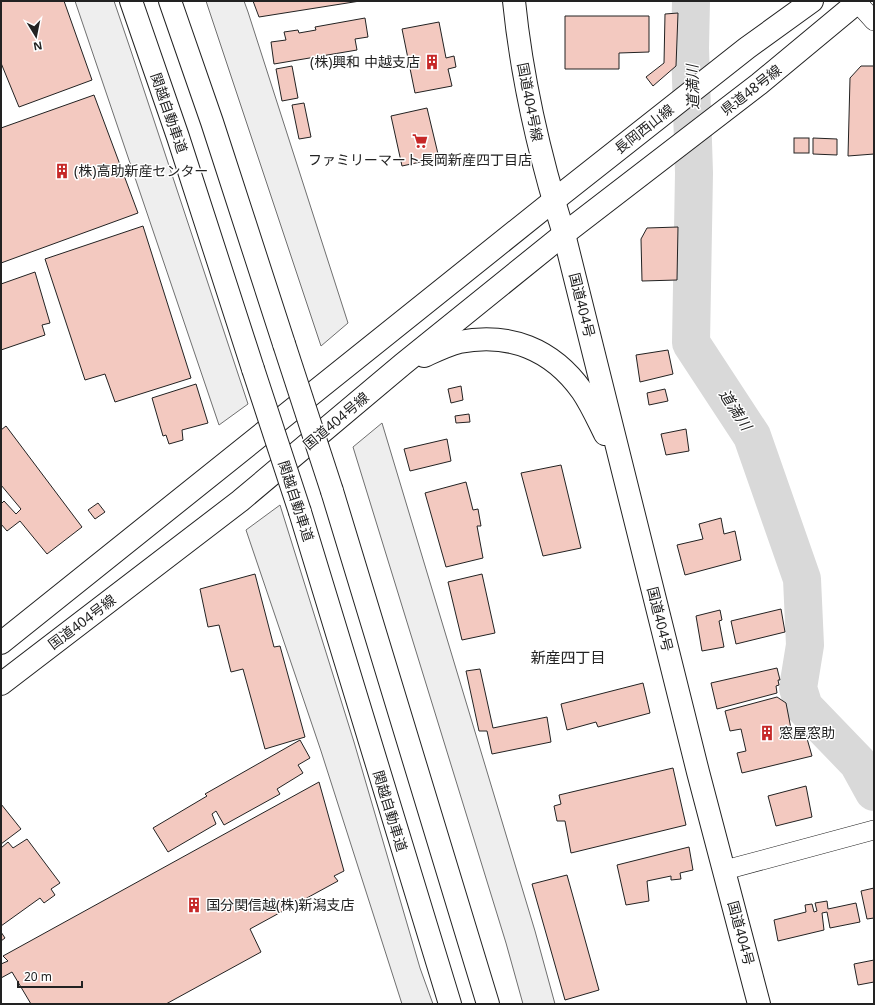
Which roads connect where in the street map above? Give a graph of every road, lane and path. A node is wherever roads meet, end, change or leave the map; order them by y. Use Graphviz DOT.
graph roads {
  1 [pos="131,1"];
  2 [pos="170,1"];
  3 [pos="514,1"];
  4 [pos="812,1"];
  5 [pos="858,2"];
  6 [pos="874,21"];
  7 [pos="554,201"];
  8 [pos="564,234"];
  9 [pos="403,364"];
  10 [pos="621,465"];
  11 [pos="1,643"];
  12 [pos="1,684"];
  13 [pos="874,830"];
  14 [pos="724,870"];
  15 [pos="450,1004"];
  16 [pos="488,1004"];
  17 [pos="759,1004"];
  1 -- 15 [label="main road, 関越自動車道, bridge"];
  2 -- 16 [label="main road, bridge"];
  3 -- 7 [label="main road, 国道404号線"];
  4 -- 7 [label="main road, 長岡西山線"];
  5 -- 6 [label="street"];
  5 -- 8 [label="main road, 県道48号線"];
  7 -- 8 [label="main road, 国道404号線"];
  7 -- 11 [label="main road"];
  8 -- 9 [label="main road, 国道404号線"];
  8 -- 10 [label="main road, 国道404号"];
  9 -- 10 [label="main road"];
  9 -- 12 [label="main road, 国道404号線"];
  10 -- 14 [label="main road, 国道404号"];
  13 -- 14 [label="street"];
  14 -- 17 [label="main road, 国道404号"];
}
